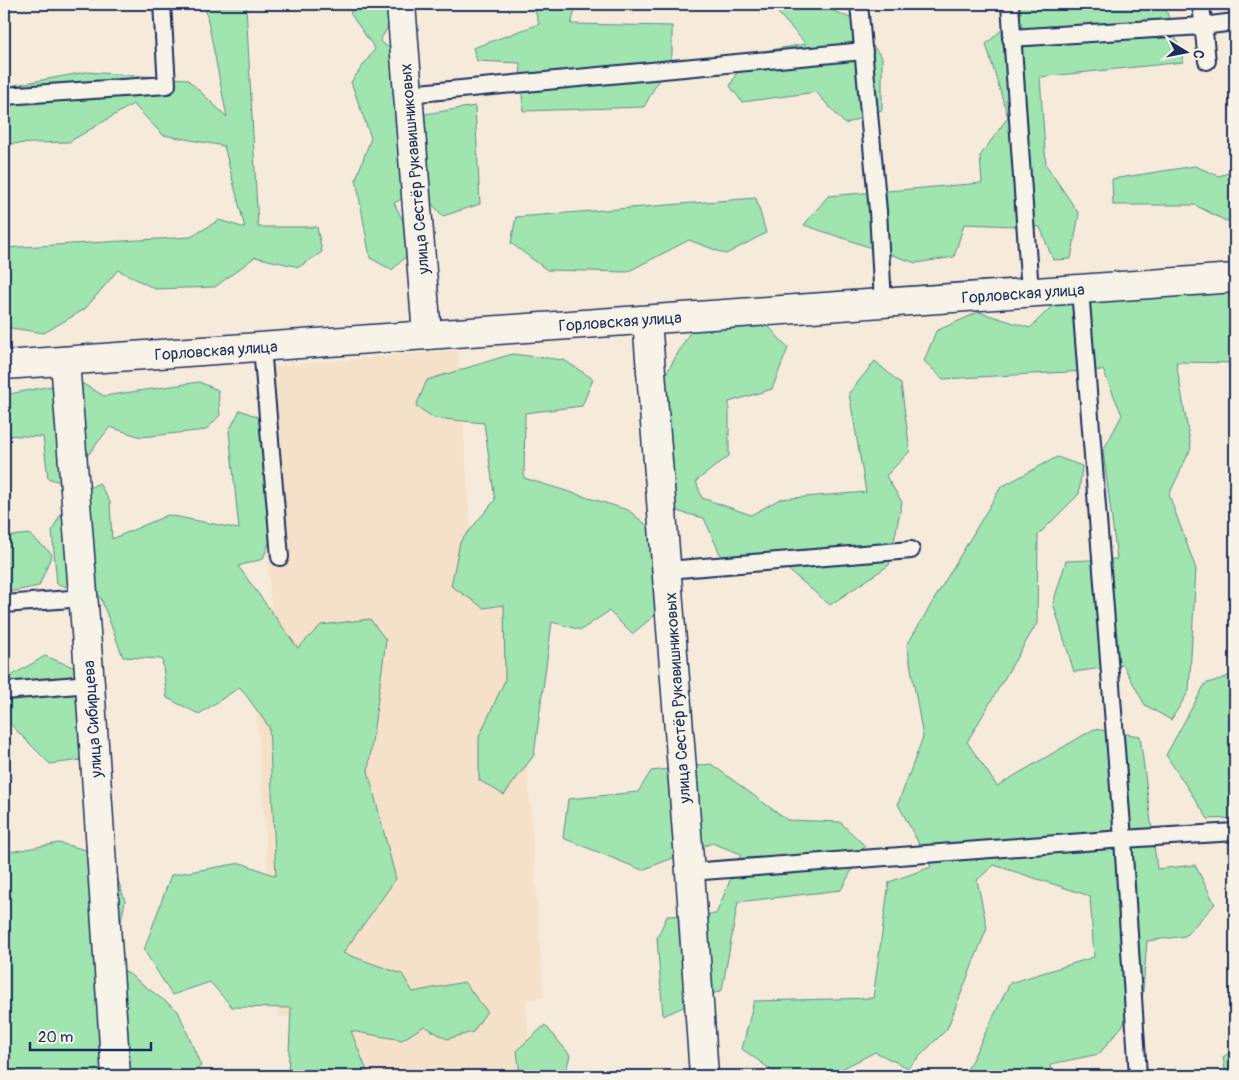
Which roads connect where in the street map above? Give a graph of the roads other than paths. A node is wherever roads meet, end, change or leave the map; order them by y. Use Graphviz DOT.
graph roads {
  1 [pos="162,4"];
  2 [pos="401,4"];
  3 [pos="859,4"];
  4 [pos="1010,4"];
  5 [pos="1201,4"];
  6 [pos="1235,22"];
  7 [pos="1202,26"];
  8 [pos="1012,38"];
  9 [pos="864,51"];
  10 [pos="1207,61"];
  11 [pos="408,94"];
  12 [pos="4,96"];
  13 [pos="1235,278"];
  14 [pos="1080,289"];
  15 [pos="1030,292"];
  16 [pos="883,303"];
  17 [pos="647,320"];
  18 [pos="427,335"];
  19 [pos="262,347"];
  20 [pos="65,361"];
  21 [pos="4,365"];
  22 [pos="911,550"];
  23 [pos="280,557"];
  24 [pos="667,570"];
  25 [pos="84,598"];
  26 [pos="4,604"];
  27 [pos="90,684"];
  28 [pos="4,691"];
  29 [pos="1235,832"];
  30 [pos="1123,839"];
  31 [pos="690,872"];
  32 [pos="116,1076"];
  33 [pos="704,1076"];
  34 [pos="1138,1076"];
  1 -- 12 [label="lane"];
  2 -- 11 [label="street, улица Сестёр Рукавишниковых"];
  3 -- 9 [label="lane"];
  4 -- 8 [label="lane"];
  5 -- 7 [label="lane"];
  6 -- 7 [label="lane"];
  7 -- 8 [label="lane"];
  7 -- 10 [label="lane"];
  8 -- 15 [label="lane"];
  9 -- 11 [label="lane"];
  9 -- 16 [label="lane"];
  11 -- 18 [label="street, улица Сестёр Рукавишниковых"];
  13 -- 14 [label="street, Горловская улица"];
  14 -- 15 [label="street, Горловская улица"];
  14 -- 30 [label="lane"];
  15 -- 16 [label="street, Горловская улица"];
  16 -- 17 [label="street, Горловская улица"];
  17 -- 18 [label="street, Горловская улица"];
  17 -- 24 [label="street, улица Сестёр Рукавишниковых"];
  18 -- 19 [label="street, Горловская улица"];
  19 -- 20 [label="street, Горловская улица"];
  19 -- 23 [label="lane"];
  20 -- 21 [label="street, Горловская улица"];
  20 -- 25 [label="street, улица Сибирцева"];
  22 -- 24 [label="lane"];
  24 -- 31 [label="street, улица Сестёр Рукавишниковых"];
  25 -- 26 [label="lane"];
  25 -- 27 [label="street, улица Сибирцева"];
  27 -- 28 [label="lane"];
  27 -- 32 [label="street, улица Сибирцева"];
  29 -- 30 [label="lane"];
  30 -- 31 [label="lane"];
  30 -- 34 [label="lane"];
  31 -- 33 [label="street, улица Сестёр Рукавишниковых"];
}
